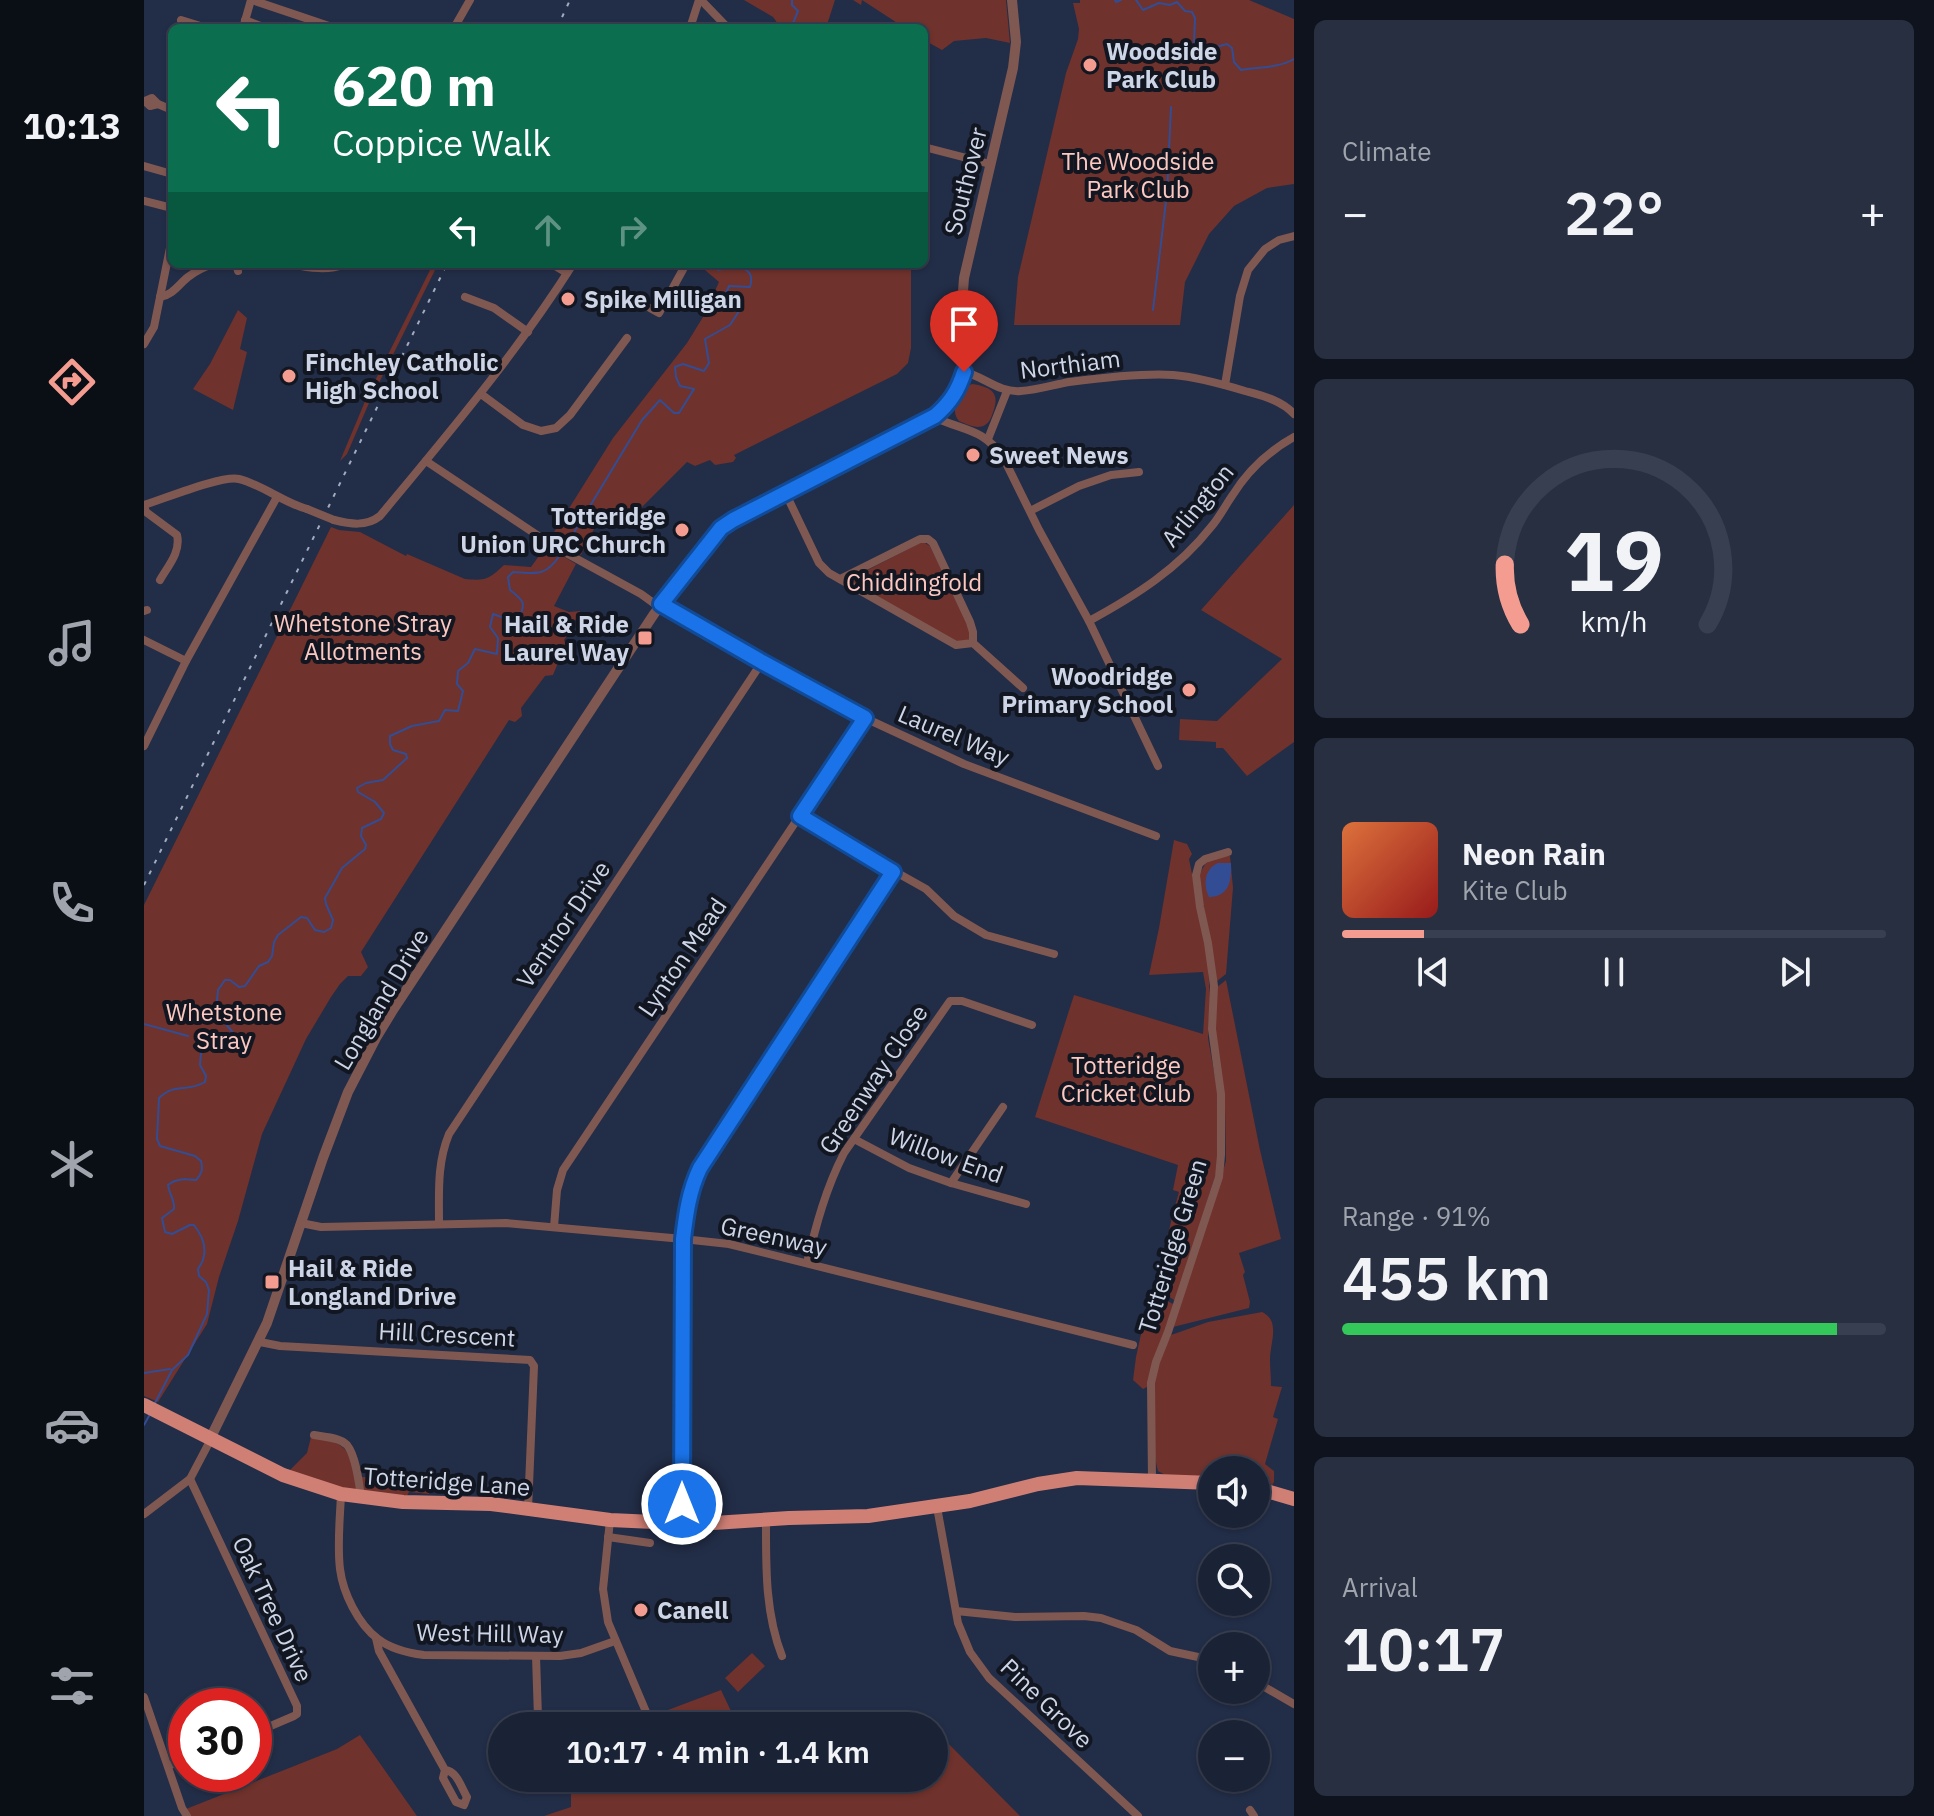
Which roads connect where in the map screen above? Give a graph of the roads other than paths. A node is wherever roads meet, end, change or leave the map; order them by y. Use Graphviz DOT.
graph roads {
  1 [pos="252,0"];
  2 [pos="470,0"];
  3 [pos="700,0"];
  4 [pos="1012,0"];
  5 [pos="181,20"];
  6 [pos="194,24"];
  7 [pos="244,24"];
  8 [pos="323,24"];
  9 [pos="456,24"];
  10 [pos="691,24"];
  11 [pos="724,24"];
  12 [pos="158,104"];
  13 [pos="168,108"];
  14 [pos="928,148"];
  15 [pos="990,164"];
  16 [pos="144,166"];
  17 [pos="168,173"];
  18 [pos="144,201"];
  19 [pos="168,207"];
  20 [pos="1294,236"];
  21 [pos="168,258"];
  22 [pos="201,268"];
  23 [pos="559,268"];
  24 [pos="570,268"];
  25 [pos="684,268"];
  26 [pos="567,273"];
  27 [pos="160,297"];
  28 [pos="465,297"];
  29 [pos="650,308"];
  30 [pos="144,322"];
  31 [pos="154,327"];
  32 [pos="528,332"];
  33 [pos="627,338"];
  34 [pos="144,344"];
  35 [pos="964,372"];
  36 [pos="1225,385"];
  37 [pos="1007,391"];
  38 [pos="481,394"];
  39 [pos="1294,414"];
  40 [pos="935,416"];
  41 [pos="1294,437"];
  42 [pos="988,439"];
  43 [pos="426,461"];
  44 [pos="1139,472"];
  45 [pos="785,492"];
  46 [pos="277,497"];
  47 [pos="144,506"];
  48 [pos="1030,511"];
  49 [pos="840,579"];
  50 [pos="160,580"];
  51 [pos="658,608"];
  52 [pos="1089,621"];
  53 [pos="144,640"];
  54 [pos="973,643"];
  55 [pos="186,661"];
  56 [pos="762,662"];
  57 [pos="1023,688"];
  58 [pos="865,718"];
  59 [pos="144,746"];
  60 [pos="1158,766"];
  61 [pos="800,816"];
  62 [pos="1156,836"];
  63 [pos="1228,852"];
  64 [pos="893,872"];
  65 [pos="1054,954"];
  66 [pos="1032,1025"];
  67 [pos="1003,1107"];
  68 [pos="854,1139"];
  69 [pos="951,1183"];
  70 [pos="1026,1204"];
  71 [pos="301,1223"];
  72 [pos="439,1223"];
  73 [pos="554,1227"];
  74 [pos="683,1239"];
  75 [pos="807,1263"];
  76 [pos="260,1342"];
  77 [pos="1133,1345"];
  78 [pos="144,1405"];
  79 [pos="314,1435"];
  80 [pos="211,1439"];
  81 [pos="190,1479"];
  82 [pos="1152,1480"];
  83 [pos="1198,1482"];
  84 [pos="1270,1492"];
  85 [pos="341,1494"];
  86 [pos="361,1497"];
  87 [pos="1294,1499"];
  88 [pos="937,1507"];
  89 [pos="528,1509"];
  90 [pos="144,1514"];
  91 [pos="610,1520"];
  92 [pos="766,1520"];
  93 [pos="681,1524"];
  94 [pos="608,1537"];
  95 [pos="650,1543"];
  96 [pos="956,1611"];
  97 [pos="376,1638"];
  98 [pos="615,1641"];
  99 [pos="536,1656"];
  100 [pos="782,1656"];
  101 [pos="1198,1657"];
  102 [pos="1270,1690"];
  103 [pos="144,1697"];
  104 [pos="1294,1704"];
  105 [pos="538,1712"];
  106 [pos="646,1712"];
  107 [pos="272,1725"];
  108 [pos="168,1766"];
  109 [pos="445,1770"];
  110 [pos="177,1792"];
  111 [pos="187,1816"];
  112 [pos="1138,1816"];
  1 -- 7 [label="street"];
  1 -- 8 [label="street"];
  2 -- 9 [label="street"];
  3 -- 10 [label="street"];
  3 -- 11 [label="street"];
  4 -- 15 [label="street, Southover"];
  5 -- 6 [label="street"];
  12 -- 13 [label="street"];
  14 -- 15 [label="street"];
  15 -- 35 [label="street, Southover"];
  16 -- 17 [label="street"];
  18 -- 19 [label="street"];
  20 -- 36 [label="street"];
  21 -- 27 [label="street"];
  22 -- 27 [label="street"];
  23 -- 26 [label="street"];
  24 -- 26 [label="street"];
  25 -- 29 [label="street"];
  26 -- 32 [label="street"];
  27 -- 31 [label="street"];
  28 -- 32 [label="street"];
  30 -- 31 [label="street"];
  31 -- 34 [label="street"];
  32 -- 38 [label="street"];
  33 -- 38 [label="street"];
  35 -- 37 [label="street, Northiam"];
  35 -- 40 [label="street"];
  36 -- 37 [label="street, Northiam"];
  36 -- 39 [label="street, Northiam"];
  37 -- 42 [label="street"];
  38 -- 43 [label="street"];
  40 -- 42 [label="street"];
  40 -- 45 [label="street"];
  41 -- 52 [label="street, Arlington"];
  42 -- 48 [label="street"];
  43 -- 46 [label="street, bridge"];
  43 -- 51 [label="street, Laurel Way"];
  44 -- 48 [label="street"];
  45 -- 49 [label="street"];
  45 -- 51 [label="street"];
  46 -- 47 [label="street"];
  46 -- 55 [label="street"];
  47 -- 50 [label="street"];
  48 -- 52 [label="street"];
  49 -- 54 [label="street"];
  49 -- 54 [label="street"];
  51 -- 56 [label="street, Laurel Way"];
  51 -- 71 [label="street, Longland Drive"];
  52 -- 60 [label="street"];
  53 -- 55 [label="street"];
  54 -- 57 [label="street"];
  55 -- 59 [label="street"];
  56 -- 58 [label="street, Laurel Way"];
  56 -- 72 [label="street, Ventnor Drive"];
  58 -- 61 [label="street, Lynton Mead"];
  58 -- 62 [label="street, Laurel Way"];
  61 -- 64 [label="street"];
  61 -- 73 [label="street, Lynton Mead"];
  63 -- 82 [label="street, Totteridge Green"];
  64 -- 65 [label="street"];
  64 -- 74 [label="street"];
  66 -- 68 [label="street, Greenway Close"];
  67 -- 69 [label="street"];
  68 -- 69 [label="street, Willow End"];
  68 -- 75 [label="street, Greenway Close"];
  69 -- 70 [label="street, Willow End"];
  71 -- 72 [label="street, Greenway"];
  71 -- 76 [label="street, Longland Drive"];
  72 -- 73 [label="street, Greenway"];
  73 -- 74 [label="street, Greenway"];
  74 -- 75 [label="street, Greenway"];
  74 -- 93 [label="street"];
  75 -- 77 [label="street, Greenway"];
  76 -- 80 [label="street, Longland Drive"];
  76 -- 89 [label="street, Hill Crescent"];
  78 -- 80 [label="main road, Totteridge Lane"];
  79 -- 86 [label="street"];
  80 -- 81 [label="street"];
  80 -- 85 [label="main road, Totteridge Lane"];
  81 -- 90 [label="street"];
  81 -- 107 [label="street, Oak Tree Drive"];
  82 -- 83 [label="main road, Totteridge Lane"];
  82 -- 88 [label="main road, Totteridge Lane"];
  84 -- 87 [label="main road"];
  85 -- 86 [label="main road, Totteridge Lane"];
  85 -- 97 [label="street"];
  86 -- 89 [label="main road, Totteridge Lane"];
  88 -- 92 [label="main road, Totteridge Lane"];
  88 -- 96 [label="street, Pine Grove"];
  89 -- 91 [label="main road, Totteridge Lane"];
  91 -- 93 [label="main road, Totteridge Lane"];
  91 -- 94 [label="street"];
  92 -- 93 [label="main road, Totteridge Lane"];
  92 -- 100 [label="street"];
  94 -- 95 [label="street"];
  94 -- 98 [label="street"];
  96 -- 101 [label="street"];
  96 -- 112 [label="street, Pine Grove"];
  97 -- 99 [label="street, West Hill Way"];
  97 -- 109 [label="street"];
  98 -- 99 [label="street, West Hill Way"];
  98 -- 106 [label="street"];
  99 -- 105 [label="street"];
  102 -- 104 [label="street"];
  103 -- 108 [label="street"];
  110 -- 111 [label="street"];
}
